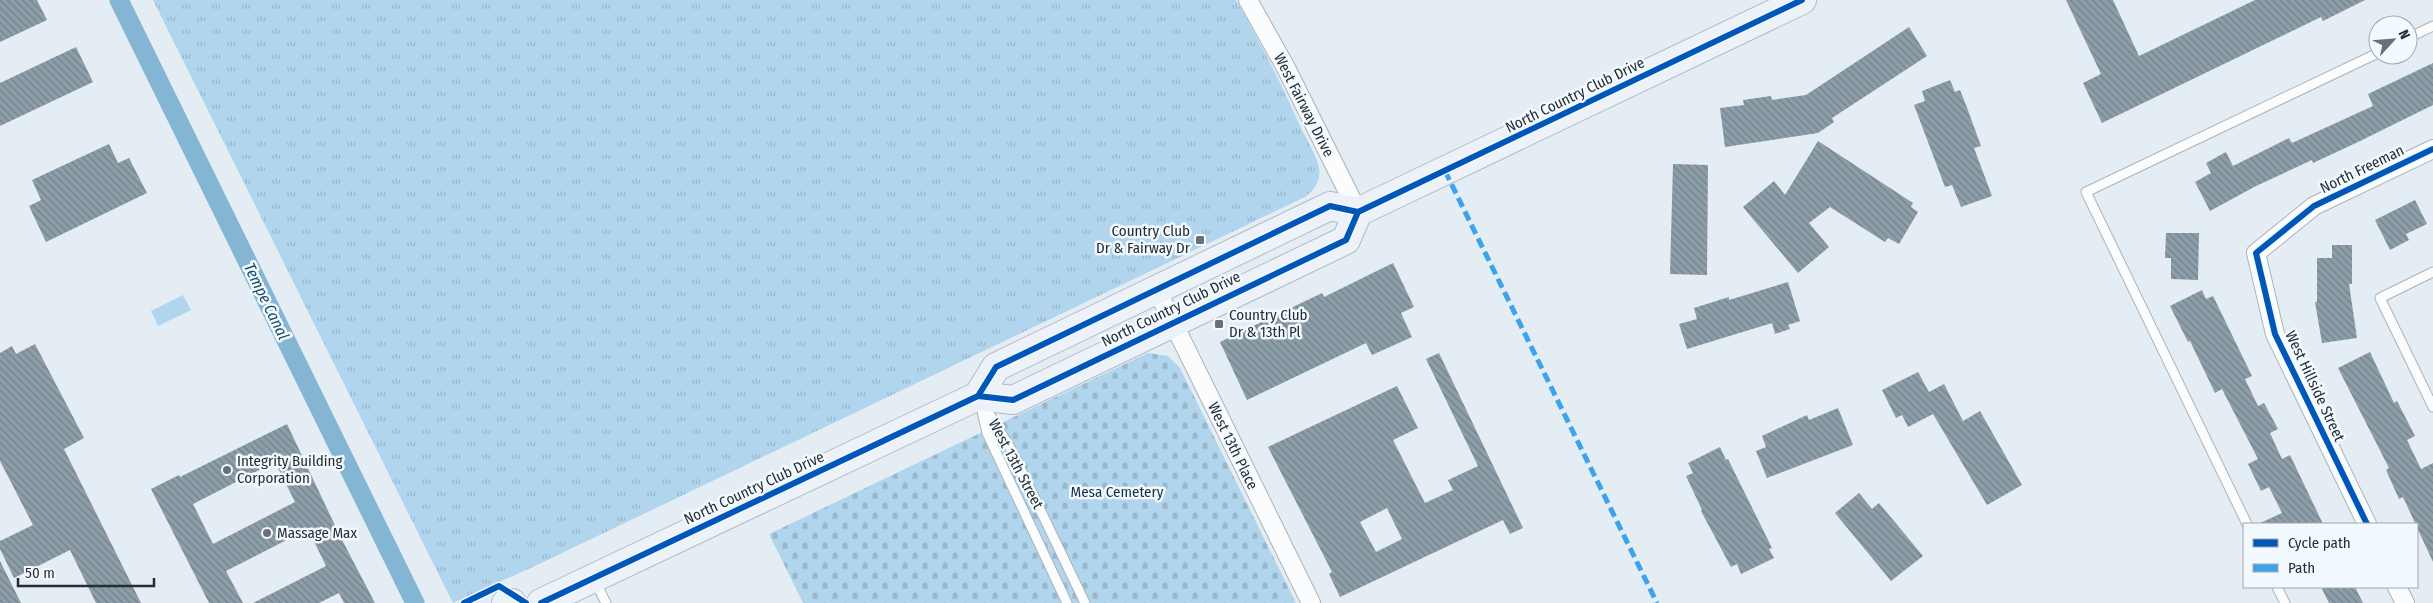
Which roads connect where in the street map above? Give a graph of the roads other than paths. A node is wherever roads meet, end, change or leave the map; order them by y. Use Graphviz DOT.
graph roads {
  1 [pos="1248,0"];
  2 [pos="1802,0"];
  3 [pos="2433,26"];
  4 [pos="2418,33"];
  5 [pos="2368,58"];
  6 [pos="2432,153"];
  7 [pos="1358,212"];
  8 [pos="2256,252"];
  9 [pos="2433,272"];
  10 [pos="1156,288"];
  11 [pos="1173,322"];
  12 [pos="978,396"];
  13 [pos="2433,407"];
  14 [pos="2247,523"];
  15 [pos="2367,523"];
  16 [pos="594,578"];
  17 [pos="2278,588"];
  18 [pos="2397,588"];
  19 [pos="506,603"];
  20 [pos="512,603"];
  21 [pos="541,603"];
  22 [pos="606,603"];
  23 [pos="1067,603"];
  24 [pos="1085,603"];
  25 [pos="1311,603"];
  26 [pos="2285,603"];
  27 [pos="2404,603"];
  1 -- 7 [label="street, West Fairway Drive"];
  2 -- 7 [label="main road, North Country Club Drive"];
  3 -- 4 [label="lane"];
  5 -- 14 [label="lane"];
  6 -- 8 [label="street, North Freeman"];
  7 -- 10 [label="main road, North Country Club Drive"];
  7 -- 11 [label="main road, North Country Club Drive"];
  8 -- 15 [label="street, West Hillside Street"];
  9 -- 13 [label="lane"];
  10 -- 11 [label="street, West 13th Place"];
  10 -- 12 [label="main road, North Country Club Drive"];
  11 -- 12 [label="main road, North Country Club Drive"];
  11 -- 25 [label="street, West 13th Place"];
  12 -- 16 [label="main road, North Country Club Drive"];
  12 -- 23 [label="lane, West 13th Street"];
  12 -- 24 [label="lane, West 13th Street"];
  16 -- 21 [label="main road, North Country Club Drive"];
  16 -- 22 [label="lane"];
  17 -- 26 [label="lane"];
  18 -- 27 [label="street"];
  19 -- 20 [label="main road"];
}
